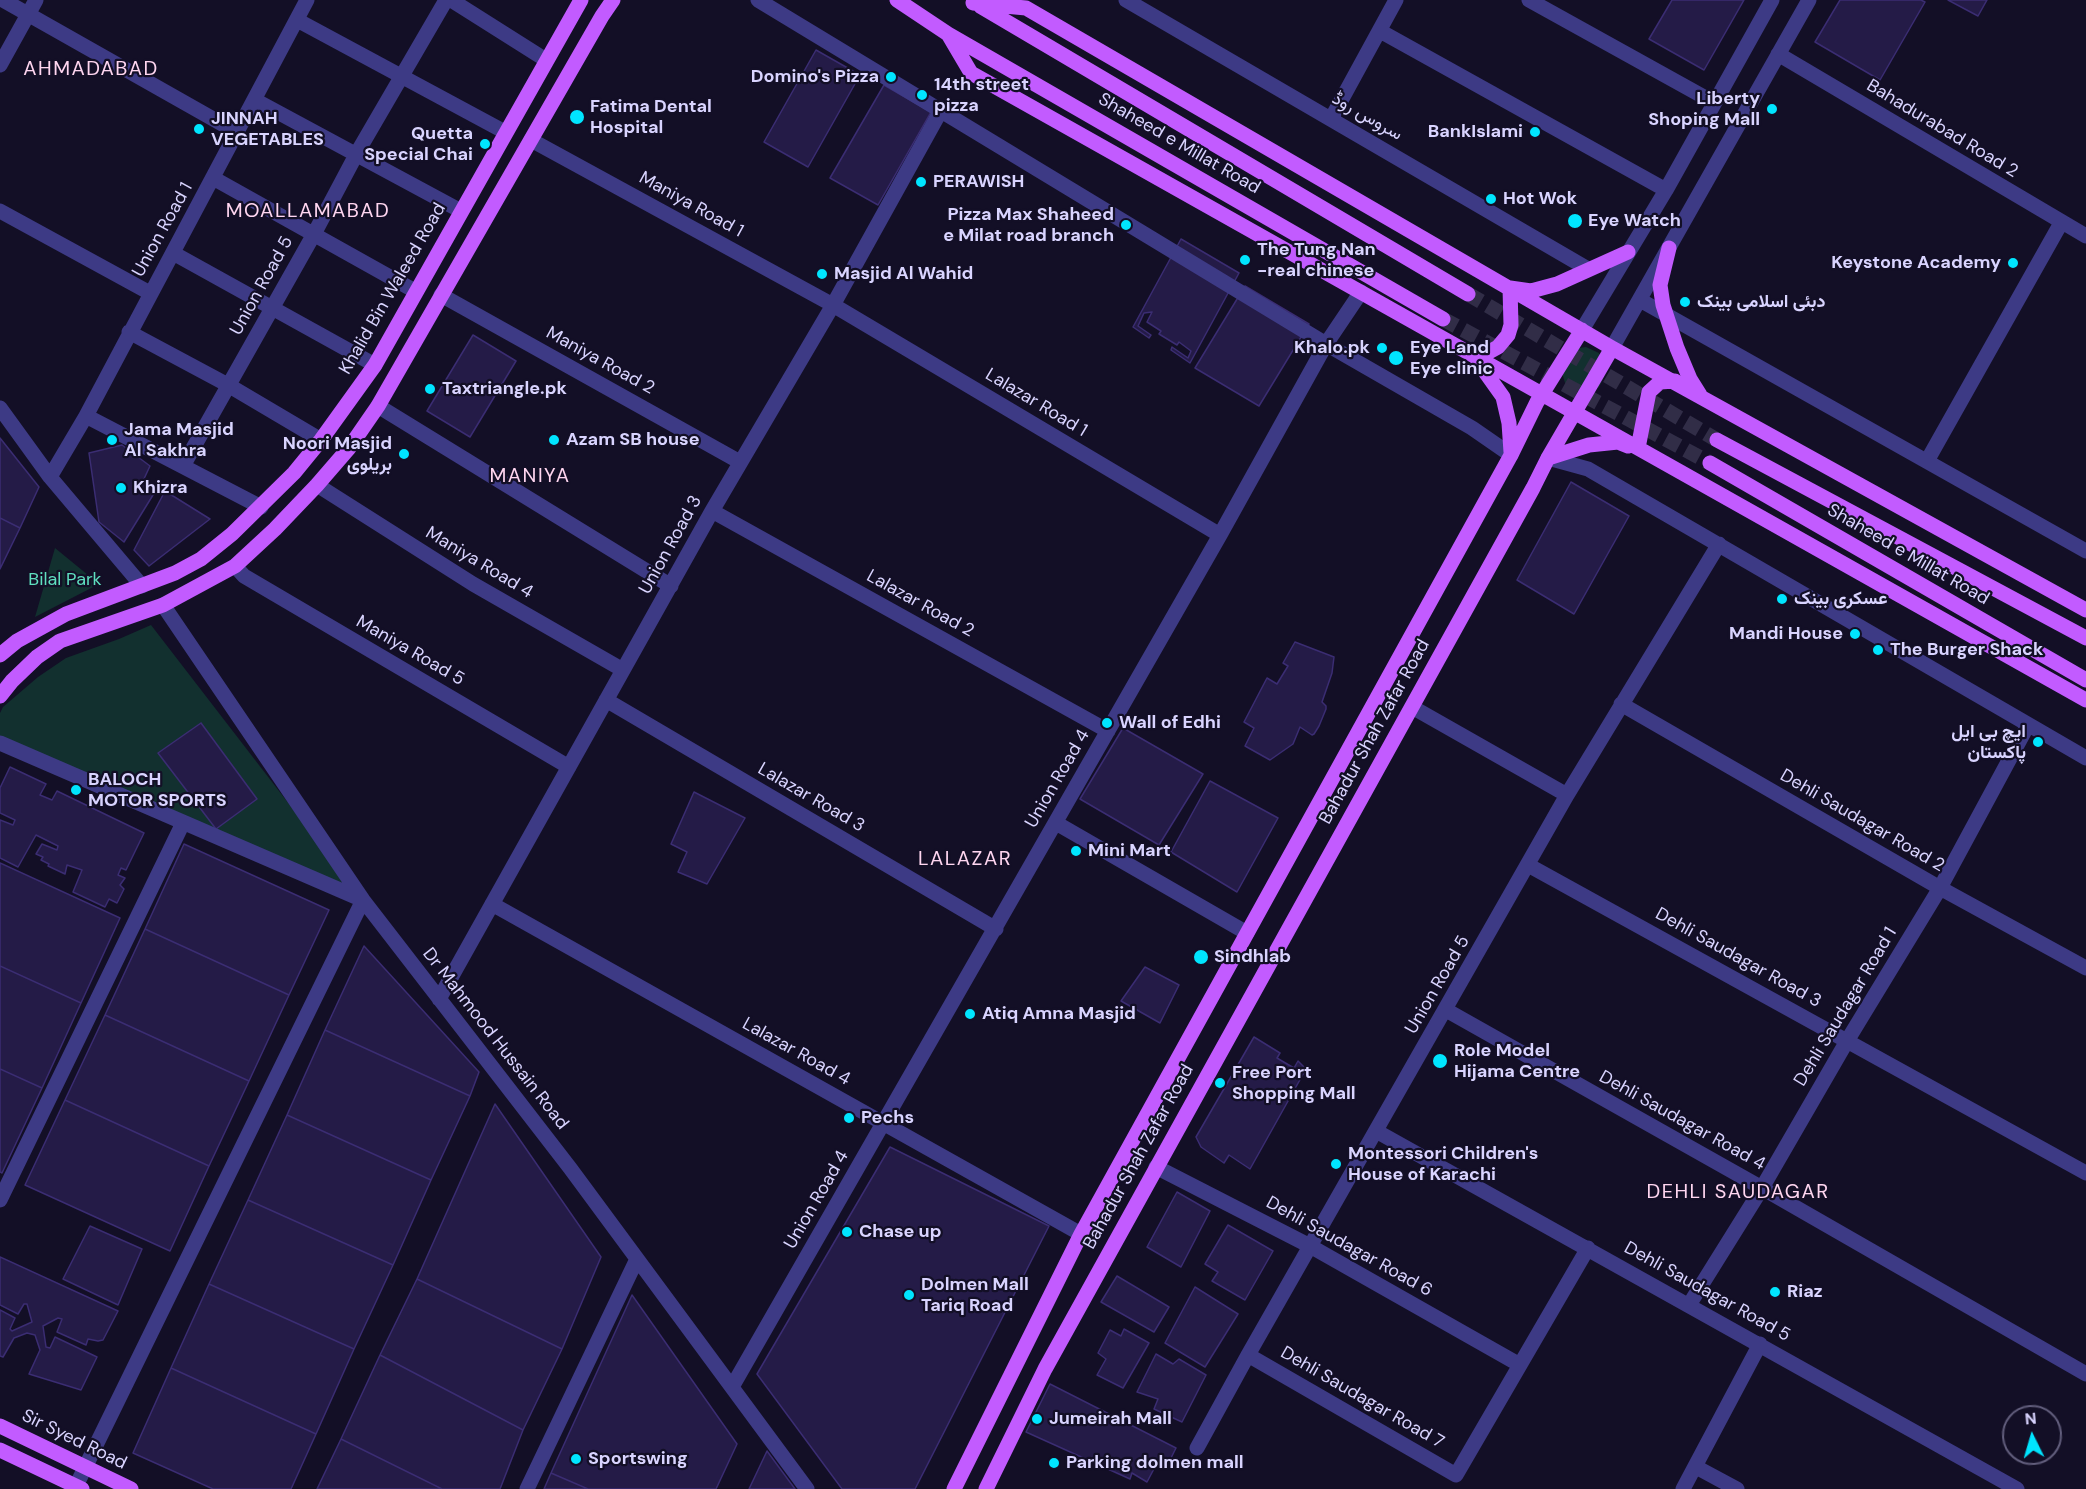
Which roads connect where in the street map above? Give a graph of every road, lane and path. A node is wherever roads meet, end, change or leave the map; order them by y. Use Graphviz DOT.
graph roads {
  1 [pos="3,0"];
  2 [pos="36,0"];
  3 [pos="307,0"];
  4 [pos="446,0"];
  5 [pos="451,0"];
  6 [pos="613,0"];
  7 [pos="758,0"];
  8 [pos="897,0"];
  9 [pos="1126,0"];
  10 [pos="1396,0"];
  11 [pos="1528,0"];
  12 [pos="1772,0"];
  13 [pos="1809,0"];
  14 [pos="971,1"];
  15 [pos="580,2"];
  16 [pos="28,15"];
  17 [pos="602,16"];
  18 [pos="297,20"];
  19 [pos="1380,31"];
  20 [pos="948,34"];
  21 [pos="1778,54"];
  22 [pos="546,60"];
  23 [pos="0,65"];
  24 [pos="401,76"];
  25 [pos="255,100"];
  26 [pos="1713,102"];
  27 [pos="940,112"];
  28 [pos="1331,119"];
  29 [pos="505,132"];
  30 [pos="238,133"];
  31 [pos="531,140"];
  32 [pos="357,153"];
  33 [pos="213,178"];
  34 [pos="1666,190"];
  35 [pos="0,211"];
  36 [pos="461,211"];
  37 [pos="2061,223"];
  38 [pos="314,234"];
  39 [pos="2086,236"];
  40 [pos="1669,248"];
  41 [pos="1628,252"];
  42 [pos="173,253"];
  43 [pos="1588,269"];
  44 [pos="1510,288"];
  45 [pos="415,291"];
  46 [pos="1361,292"];
  47 [pos="150,293"];
  48 [pos="1468,294"];
  49 [pos="441,295"];
  50 [pos="1640,300"];
  51 [pos="832,305"];
  52 [pos="273,307"];
  53 [pos="1666,315"];
  54 [pos="1443,319"];
  55 [pos="1582,330"];
  56 [pos="129,332"];
  57 [pos="1326,344"];
  58 [pos="1612,348"];
  59 [pos="1475,356"];
  60 [pos="375,365"];
  61 [pos="1675,381"];
  62 [pos="228,385"];
  63 [pos="1543,394"];
  64 [pos="1701,397"];
  65 [pos="378,406"];
  66 [pos="0,408"];
  67 [pos="1574,412"];
  68 [pos="86,416"];
  69 [pos="321,440"];
  70 [pos="1717,440"];
  71 [pos="1643,451"];
  72 [pos="1511,455"];
  73 [pos="1548,458"];
  74 [pos="1927,461"];
  75 [pos="740,462"];
  76 [pos="1710,463"];
  77 [pos="183,466"];
  78 [pos="50,477"];
  79 [pos="316,485"];
  80 [pos="261,507"];
  81 [pos="712,511"];
  82 [pos="1221,535"];
  83 [pos="1719,544"];
  84 [pos="2086,551"];
  85 [pos="235,566"];
  86 [pos="142,586"];
  87 [pos="671,586"];
  88 [pos="163,605"];
  89 [pos="2086,610"];
  90 [pos="2086,638"];
  91 [pos="0,655"];
  92 [pos="623,670"];
  93 [pos="2086,680"];
  94 [pos="0,696"];
  95 [pos="606,700"];
  96 [pos="2086,700"];
  97 [pos="1621,704"];
  98 [pos="1412,706"];
  99 [pos="2028,724"];
  100 [pos="1108,731"];
  101 [pos="0,743"];
  102 [pos="2086,758"];
  103 [pos="569,767"];
  104 [pos="1567,795"];
  105 [pos="183,823"];
  106 [pos="1056,823"];
  107 [pos="1528,865"];
  108 [pos="1940,888"];
  109 [pos="363,900"];
  110 [pos="492,904"];
  111 [pos="996,929"];
  112 [pos="1247,933"];
  113 [pos="2086,968"];
  114 [pos="439,999"];
  115 [pos="1446,1010"];
  116 [pos="1847,1041"];
  117 [pos="883,1124"];
  118 [pos="1377,1131"];
  119 [pos="1156,1167"];
  120 [pos="2086,1173"];
  121 [pos="1762,1188"];
  122 [pos="0,1200"];
  123 [pos="1081,1234"];
  124 [pos="1310,1246"];
  125 [pos="1588,1248"];
  126 [pos="637,1259"];
  127 [pos="1689,1305"];
  128 [pos="1760,1344"];
  129 [pos="1248,1355"];
  130 [pos="1520,1365"];
  131 [pos="2086,1374"];
  132 [pos="732,1387"];
  133 [pos="0,1426"];
  134 [pos="0,1449"];
  135 [pos="1197,1449"];
  136 [pos="86,1467"];
  137 [pos="1696,1467"];
  138 [pos="79,1488"];
  139 [pos="131,1489"];
  140 [pos="527,1489"];
  141 [pos="807,1489"];
  142 [pos="954,1489"];
  143 [pos="986,1489"];
  144 [pos="1683,1489"];
  145 [pos="1737,1489"];
  146 [pos="2017,1489"];
  1 -- 16 [label="street"];
  2 -- 16 [label="street"];
  3 -- 18 [label="street, Union Road 1"];
  4 -- 24 [label="street, Union Road 5"];
  5 -- 22 [label="street"];
  6 -- 17 [label="main road"];
  7 -- 27 [label="street"];
  8 -- 20 [label="main road, Shaheed e Millat Road"];
  9 -- 28 [label="street, سروس روڈ"];
  10 -- 19 [label="street"];
  11 -- 26 [label="street"];
  12 -- 26 [label="street, Bahadur Shah Zafar Road"];
  13 -- 21 [label="street, Bahadur Shah Zafar Road"];
  14 -- 44 [label="main road"];
  14 -- 48 [label="main road, Shaheed e Millat Road"];
  15 -- 17 [label="main road"];
  15 -- 22 [label="main road, Khalid Bin Waleed Road"];
  16 -- 23 [label="street"];
  16 -- 30 [label="street"];
  17 -- 31 [label="main road"];
  18 -- 24 [label="street"];
  18 -- 25 [label="street, Union Road 1"];
  19 -- 28 [label="street"];
  19 -- 34 [label="street"];
  20 -- 46 [label="main road"];
  20 -- 54 [label="main road, Shaheed e Millat Road"];
  21 -- 37 [label="street, Bahadurabad Road 2"];
  21 -- 40 [label="street, Bahadur Shah Zafar Road"];
  22 -- 29 [label="main road, Khalid Bin Waleed Road"];
  24 -- 29 [label="street"];
  24 -- 32 [label="street, Union Road 5"];
  25 -- 30 [label="street, Union Road 1"];
  25 -- 32 [label="street"];
  26 -- 34 [label="street, Bahadur Shah Zafar Road"];
  27 -- 51 [label="street, Union Road 3"];
  27 -- 57 [label="street"];
  28 -- 43 [label="street, سروس روڈ"];
  29 -- 36 [label="main road, Khalid Bin Waleed Road"];
  30 -- 33 [label="street, Union Road 1"];
  31 -- 49 [label="main road"];
  31 -- 51 [label="street, Maniya Road 1"];
  32 -- 36 [label="street"];
  32 -- 38 [label="street, Union Road 5"];
  33 -- 38 [label="street"];
  33 -- 42 [label="street, Union Road 1"];
  34 -- 41 [label="street, Bahadur Shah Zafar Road"];
  35 -- 47 [label="street"];
  36 -- 45 [label="main road, Khalid Bin Waleed Road"];
  37 -- 39 [label="street, Bahadurabad Road 2"];
  37 -- 74 [label="street"];
  38 -- 45 [label="street"];
  38 -- 52 [label="street, Union Road 5"];
  40 -- 50 [label="street, Bahadur Shah Zafar Road"];
  40 -- 53 [label="main road"];
  41 -- 43 [label="main road"];
  41 -- 55 [label="street, Bahadur Shah Zafar Road"];
  42 -- 47 [label="street, Union Road 1"];
  42 -- 52 [label="street"];
  43 -- 44 [label="main road"];
  44 -- 55 [label="main road"];
  44 -- 59 [label="main road"];
  45 -- 60 [label="main road, Khalid Bin Waleed Road"];
  46 -- 57 [label="street, Union Road 4"];
  46 -- 59 [label="main road"];
  47 -- 56 [label="street, Union Road 1"];
  49 -- 65 [label="main road"];
  49 -- 75 [label="street, Maniya Road 2"];
  50 -- 53 [label="street"];
  50 -- 58 [label="street, Bahadur Shah Zafar Road"];
  51 -- 75 [label="street, Union Road 3"];
  51 -- 82 [label="street, Lalazar Road 1"];
  52 -- 60 [label="street"];
  52 -- 62 [label="street, Union Road 5"];
  53 -- 64 [label="main road"];
  53 -- 74 [label="street"];
  55 -- 58 [label="main road"];
  55 -- 63 [label="main road, Bahadur Shah Zafar Road"];
  56 -- 62 [label="street"];
  56 -- 68 [label="street, Union Road 1"];
  57 -- 72 [label="street"];
  57 -- 82 [label="street, Union Road 4"];
  58 -- 61 [label="main road"];
  58 -- 67 [label="main road, Bahadur Shah Zafar Road"];
  59 -- 63 [label="main road"];
  59 -- 72 [label="main road"];
  60 -- 69 [label="main road, Khalid Bin Waleed Road"];
  61 -- 64 [label="main road"];
  61 -- 71 [label="main road"];
  62 -- 69 [label="street"];
  62 -- 77 [label="street, Union Road 5"];
  63 -- 67 [label="main road"];
  63 -- 72 [label="main road, Bahadur Shah Zafar Road"];
  64 -- 89 [label="main road"];
  65 -- 79 [label="main road"];
  65 -- 87 [label="street"];
  66 -- 78 [label="street"];
  67 -- 71 [label="main road"];
  67 -- 73 [label="main road, Bahadur Shah Zafar Road"];
  68 -- 77 [label="street"];
  68 -- 78 [label="street, Union Road 1"];
  69 -- 80 [label="main road, Khalid Bin Waleed Road"];
  70 -- 90 [label="main road, Shaheed e Millat Road"];
  71 -- 73 [label="main road"];
  71 -- 96 [label="main road"];
  72 -- 112 [label="main road, Bahadur Shah Zafar Road"];
  73 -- 83 [label="street"];
  73 -- 98 [label="main road, Bahadur Shah Zafar Road"];
  74 -- 84 [label="street"];
  75 -- 81 [label="street, Union Road 3"];
  76 -- 93 [label="main road, Shaheed e Millat Road"];
  77 -- 80 [label="street"];
  78 -- 86 [label="street"];
  79 -- 85 [label="main road"];
  79 -- 92 [label="street, Maniya Road 4"];
  80 -- 86 [label="main road, Khalid Bin Waleed Road"];
  81 -- 87 [label="street, Union Road 3"];
  81 -- 100 [label="street, Lalazar Road 2"];
  82 -- 100 [label="street, Union Road 4"];
  83 -- 97 [label="street, Union Road 5"];
  83 -- 99 [label="street"];
  85 -- 88 [label="main road"];
  85 -- 103 [label="street, Maniya Road 5"];
  86 -- 91 [label="main road, Khalid Bin Waleed Road"];
  87 -- 92 [label="street, Union Road 3"];
  88 -- 94 [label="main road"];
  88 -- 109 [label="street, Dr Mahmood Hussain Road"];
  92 -- 95 [label="street, Union Road 3"];
  95 -- 103 [label="street, Union Road 3"];
  95 -- 111 [label="street, Lalazar Road 3"];
  97 -- 104 [label="street, Union Road 5"];
  97 -- 108 [label="street, Dehli Saudagar Road 2"];
  98 -- 104 [label="street"];
  98 -- 119 [label="main road, Bahadur Shah Zafar Road"];
  99 -- 102 [label="street"];
  99 -- 108 [label="street, Dehli Saudagar Road 1"];
  100 -- 106 [label="street, Union Road 4"];
  101 -- 105 [label="street"];
  103 -- 110 [label="street, Union Road 3"];
  104 -- 107 [label="street, Union Road 5"];
  105 -- 109 [label="street"];
  105 -- 122 [label="street"];
  106 -- 111 [label="street, Union Road 4"];
  106 -- 112 [label="street"];
  107 -- 115 [label="street, Union Road 5"];
  107 -- 116 [label="street, Dehli Saudagar Road 3"];
  108 -- 113 [label="street, Dehli Saudagar Road 2"];
  108 -- 116 [label="street, Dehli Saudagar Road 1"];
  109 -- 114 [label="street, Dr Mahmood Hussain Road"];
  109 -- 136 [label="street"];
  110 -- 114 [label="street, Union Road 3"];
  110 -- 117 [label="street, Lalazar Road 4"];
  111 -- 117 [label="street, Union Road 4"];
  112 -- 123 [label="main road, Bahadur Shah Zafar Road"];
  114 -- 126 [label="street, Dr Mahmood Hussain Road"];
  115 -- 118 [label="street, Union Road 5"];
  115 -- 121 [label="street, Dehli Saudagar Road 4"];
  116 -- 120 [label="street, Dehli Saudagar Road 3"];
  116 -- 121 [label="street, Dehli Saudagar Road 1"];
  117 -- 123 [label="street, Lalazar Road 4"];
  117 -- 132 [label="street, Union Road 4"];
  118 -- 124 [label="street, Union Road 5"];
  118 -- 125 [label="street, Dehli Saudagar Road 5"];
  119 -- 124 [label="street, Dehli Saudagar Road 6"];
  119 -- 143 [label="main road, Bahadur Shah Zafar Road"];
  121 -- 127 [label="street, Dehli Saudagar Road 1"];
  121 -- 131 [label="street, Dehli Saudagar Road 4"];
  123 -- 142 [label="main road, Bahadur Shah Zafar Road"];
  124 -- 129 [label="street, Union Road 5"];
  124 -- 130 [label="street, Dehli Saudagar Road 6"];
  125 -- 127 [label="street, Dehli Saudagar Road 5"];
  125 -- 130 [label="street"];
  126 -- 132 [label="street, Dr Mahmood Hussain Road"];
  126 -- 140 [label="street"];
  127 -- 128 [label="street, Dehli Saudagar Road 5"];
  128 -- 137 [label="street"];
  128 -- 146 [label="street, Dehli Saudagar Road 5"];
  129 -- 130 [label="street, Dehli Saudagar Road 7"];
  129 -- 135 [label="street, Union Road 5"];
  132 -- 141 [label="street, Dr Mahmood Hussain Road"];
  133 -- 136 [label="main road, Sir Syed Road"];
  134 -- 138 [label="main road"];
  136 -- 138 [label="street"];
  136 -- 139 [label="main road, Sir Syed Road"];
  137 -- 144 [label="street"];
  137 -- 145 [label="street"];
}
